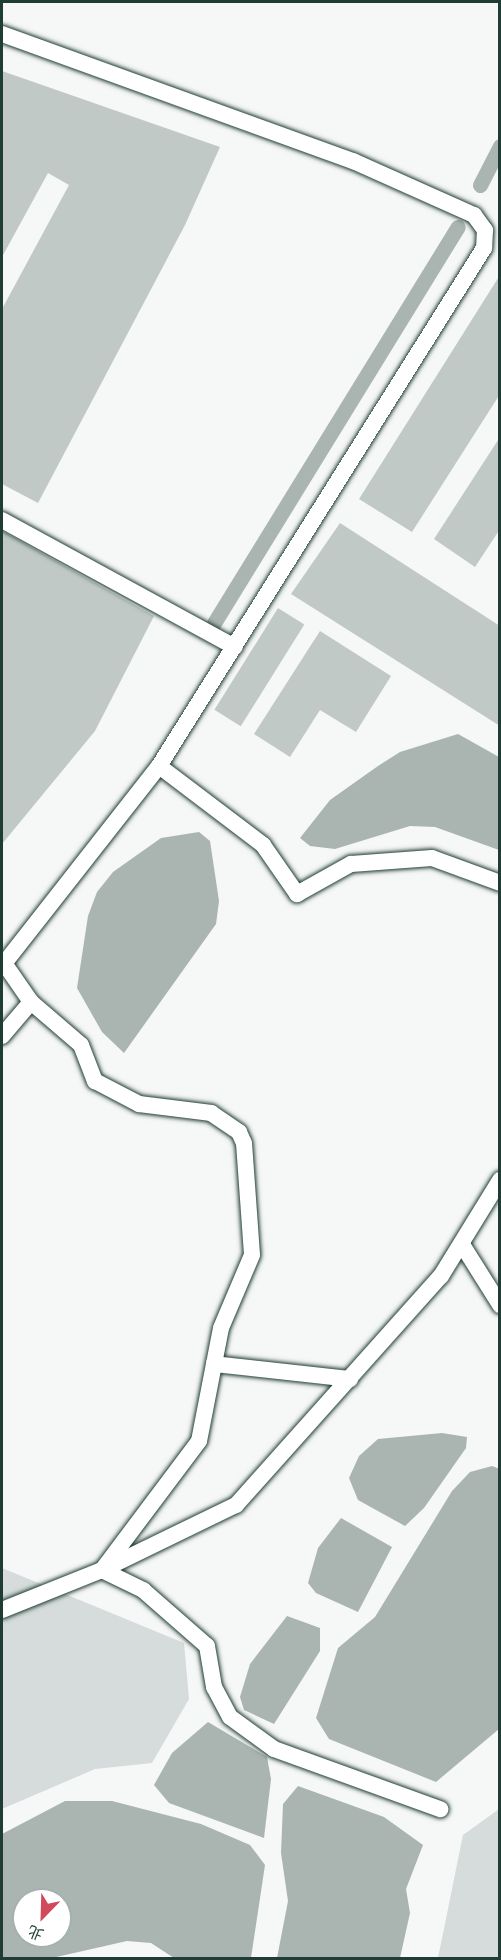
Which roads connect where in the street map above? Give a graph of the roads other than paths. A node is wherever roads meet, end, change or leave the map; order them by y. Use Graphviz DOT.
graph roads {
  1 [pos="2,34"];
  2 [pos="2,520"];
  3 [pos="235,647"];
  4 [pos="159,766"];
  5 [pos="500,883"];
  6 [pos="3,964"];
  7 [pos="31,1002"];
  8 [pos="2,1036"];
  9 [pos="500,1180"];
  10 [pos="463,1246"];
  11 [pos="500,1305"];
  12 [pos="214,1364"];
  13 [pos="350,1379"];
  14 [pos="102,1570"];
  15 [pos="2,1610"];
  16 [pos="440,1809"];
  1 -- 3 [label="street"];
  2 -- 3 [label="street"];
  3 -- 4 [label="street"];
  4 -- 5 [label="street"];
  4 -- 6 [label="street"];
  6 -- 7 [label="street"];
  7 -- 8 [label="street"];
  7 -- 12 [label="street"];
  9 -- 10 [label="street"];
  10 -- 11 [label="street"];
  10 -- 13 [label="street"];
  12 -- 13 [label="street"];
  12 -- 14 [label="street"];
  13 -- 14 [label="street"];
  14 -- 15 [label="street"];
  14 -- 16 [label="street"];
}
